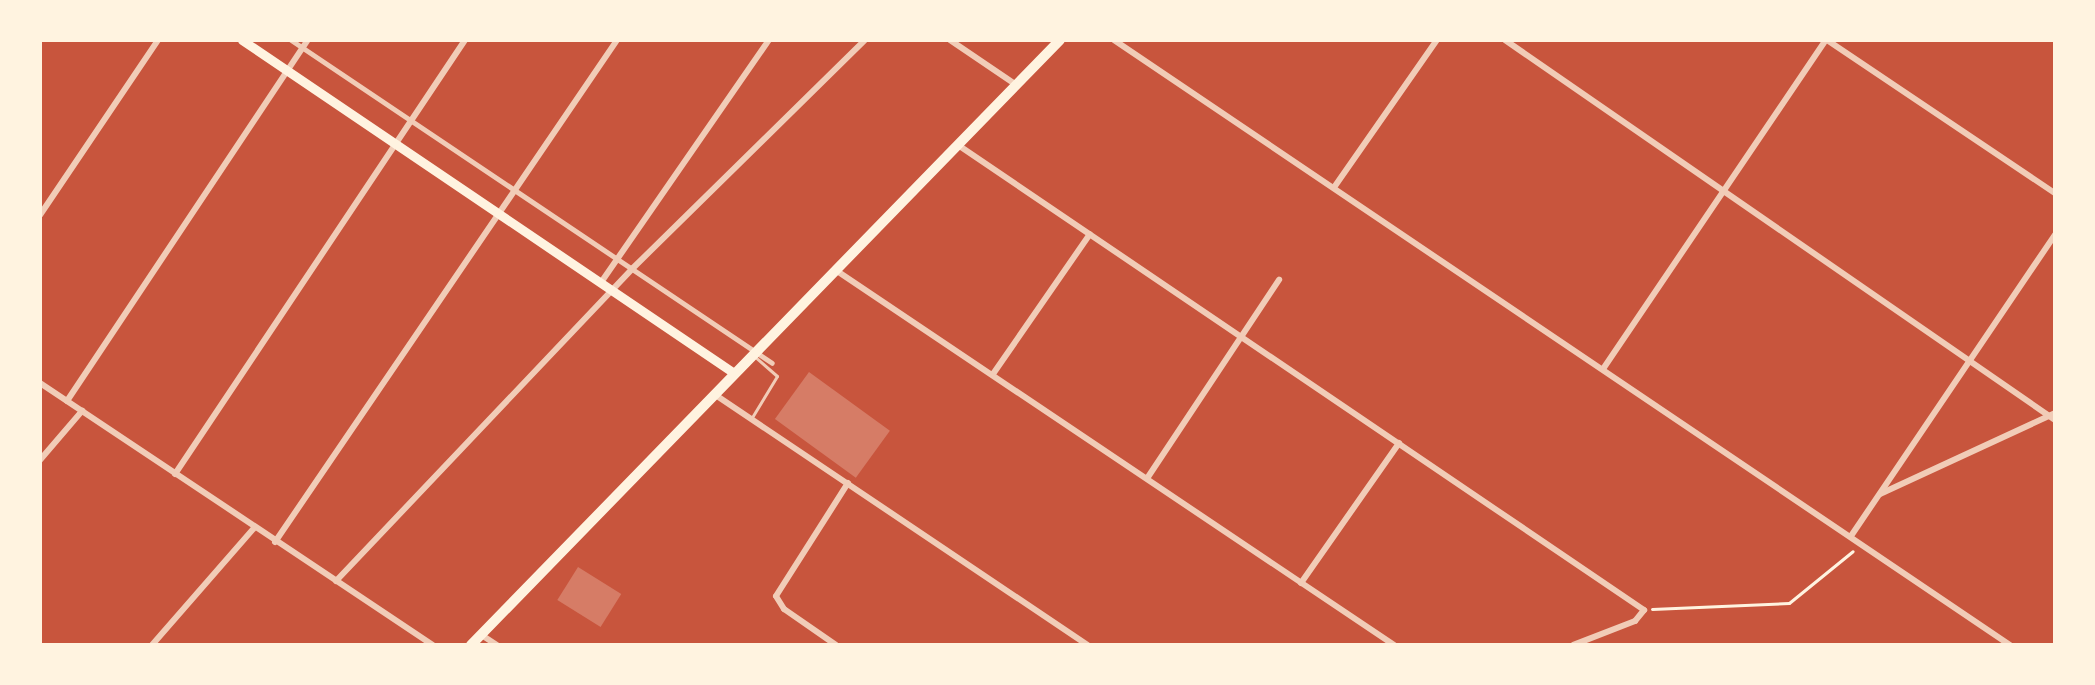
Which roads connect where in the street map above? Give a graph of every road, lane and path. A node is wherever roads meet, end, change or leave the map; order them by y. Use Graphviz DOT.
graph roads {
  1 [pos="158,40"];
  2 [pos="242,40"];
  3 [pos="291,40"];
  4 [pos="308,40"];
  5 [pos="465,40"];
  6 [pos="617,40"];
  7 [pos="769,40"];
  8 [pos="865,40"];
  9 [pos="950,40"];
  10 [pos="1060,40"];
  11 [pos="1114,40"];
  12 [pos="1437,40"];
  13 [pos="1505,40"];
  14 [pos="1826,40"];
  15 [pos="302,48"];
  16 [pos="287,70"];
  17 [pos="1015,84"];
  18 [pos="410,120"];
  19 [pos="395,142"];
  20 [pos="958,145"];
  21 [pos="1335,186"];
  22 [pos="1726,189"];
  23 [pos="515,190"];
  24 [pos="2055,193"];
  25 [pos="500,212"];
  26 [pos="40,215"];
  27 [pos="1090,234"];
  28 [pos="2055,235"];
  29 [pos="620,260"];
  30 [pos="633,268"];
  31 [pos="837,271"];
  32 [pos="1279,280"];
  33 [pos="602,281"];
  34 [pos="614,289"];
  35 [pos="1242,335"];
  36 [pos="754,353"];
  37 [pos="1971,361"];
  38 [pos="772,363"];
  39 [pos="1603,369"];
  40 [pos="734,373"];
  41 [pos="993,374"];
  42 [pos="40,383"];
  43 [pos="714,394"];
  44 [pos="67,401"];
  45 [pos="82,411"];
  46 [pos="2053,417"];
  47 [pos="751,419"];
  48 [pos="1399,443"];
  49 [pos="40,460"];
  50 [pos="175,474"];
  51 [pos="1148,477"];
  52 [pos="848,483"];
  53 [pos="1880,494"];
  54 [pos="254,528"];
  55 [pos="1851,536"];
  56 [pos="275,542"];
  57 [pos="1866,547"];
  58 [pos="336,581"];
  59 [pos="1301,583"];
  60 [pos="1644,610"];
  61 [pos="480,634"];
  62 [pos="152,645"];
  63 [pos="433,645"];
  64 [pos="471,645"];
  65 [pos="497,645"];
  66 [pos="836,645"];
  67 [pos="1088,645"];
  68 [pos="1394,645"];
  69 [pos="1573,645"];
  70 [pos="2010,645"];
  1 -- 26 [label="street"];
  2 -- 16 [label="main road"];
  3 -- 15 [label="street"];
  4 -- 15 [label="street"];
  5 -- 18 [label="street"];
  6 -- 23 [label="street"];
  7 -- 29 [label="street"];
  8 -- 30 [label="street"];
  9 -- 17 [label="street"];
  10 -- 17 [label="main road"];
  11 -- 21 [label="street"];
  12 -- 21 [label="street"];
  13 -- 22 [label="street"];
  14 -- 22 [label="street"];
  14 -- 24 [label="street"];
  15 -- 16 [label="street"];
  15 -- 18 [label="street"];
  16 -- 19 [label="main road"];
  16 -- 44 [label="street"];
  17 -- 20 [label="main road"];
  18 -- 19 [label="street"];
  18 -- 23 [label="street"];
  19 -- 25 [label="main road"];
  19 -- 50 [label="street"];
  20 -- 27 [label="street"];
  20 -- 31 [label="main road"];
  21 -- 39 [label="street"];
  22 -- 37 [label="street"];
  22 -- 39 [label="street"];
  23 -- 25 [label="street"];
  23 -- 29 [label="street"];
  25 -- 33 [label="main road"];
  25 -- 56 [label="street"];
  27 -- 35 [label="street"];
  27 -- 41 [label="street"];
  28 -- 37 [label="street"];
  29 -- 30 [label="street"];
  29 -- 33 [label="street"];
  30 -- 34 [label="street"];
  30 -- 36 [label="street"];
  31 -- 36 [label="main road"];
  31 -- 41 [label="street"];
  32 -- 35 [label="street"];
  33 -- 34 [label="main road"];
  34 -- 40 [label="main road"];
  34 -- 58 [label="street"];
  35 -- 48 [label="street"];
  35 -- 51 [label="street"];
  36 -- 38 [label="street"];
  36 -- 40 [label="main road"];
  36 -- 47 [label="lane"];
  37 -- 46 [label="street"];
  37 -- 53 [label="street"];
  39 -- 55 [label="street"];
  40 -- 43 [label="main road"];
  41 -- 51 [label="street"];
  42 -- 44 [label="street"];
  43 -- 47 [label="street"];
  43 -- 61 [label="main road"];
  44 -- 45 [label="street"];
  45 -- 49 [label="street"];
  45 -- 50 [label="street"];
  46 -- 53 [label="street"];
  47 -- 52 [label="street"];
  48 -- 59 [label="street"];
  48 -- 60 [label="street"];
  50 -- 54 [label="street"];
  51 -- 59 [label="street"];
  52 -- 66 [label="street"];
  52 -- 67 [label="street"];
  53 -- 55 [label="street"];
  54 -- 56 [label="street"];
  54 -- 62 [label="street"];
  55 -- 57 [label="street"];
  56 -- 58 [label="street"];
  57 -- 60 [label="path"];
  57 -- 70 [label="street"];
  58 -- 63 [label="street"];
  59 -- 68 [label="street"];
  60 -- 69 [label="street"];
  61 -- 64 [label="main road"];
  61 -- 65 [label="street"];
}
